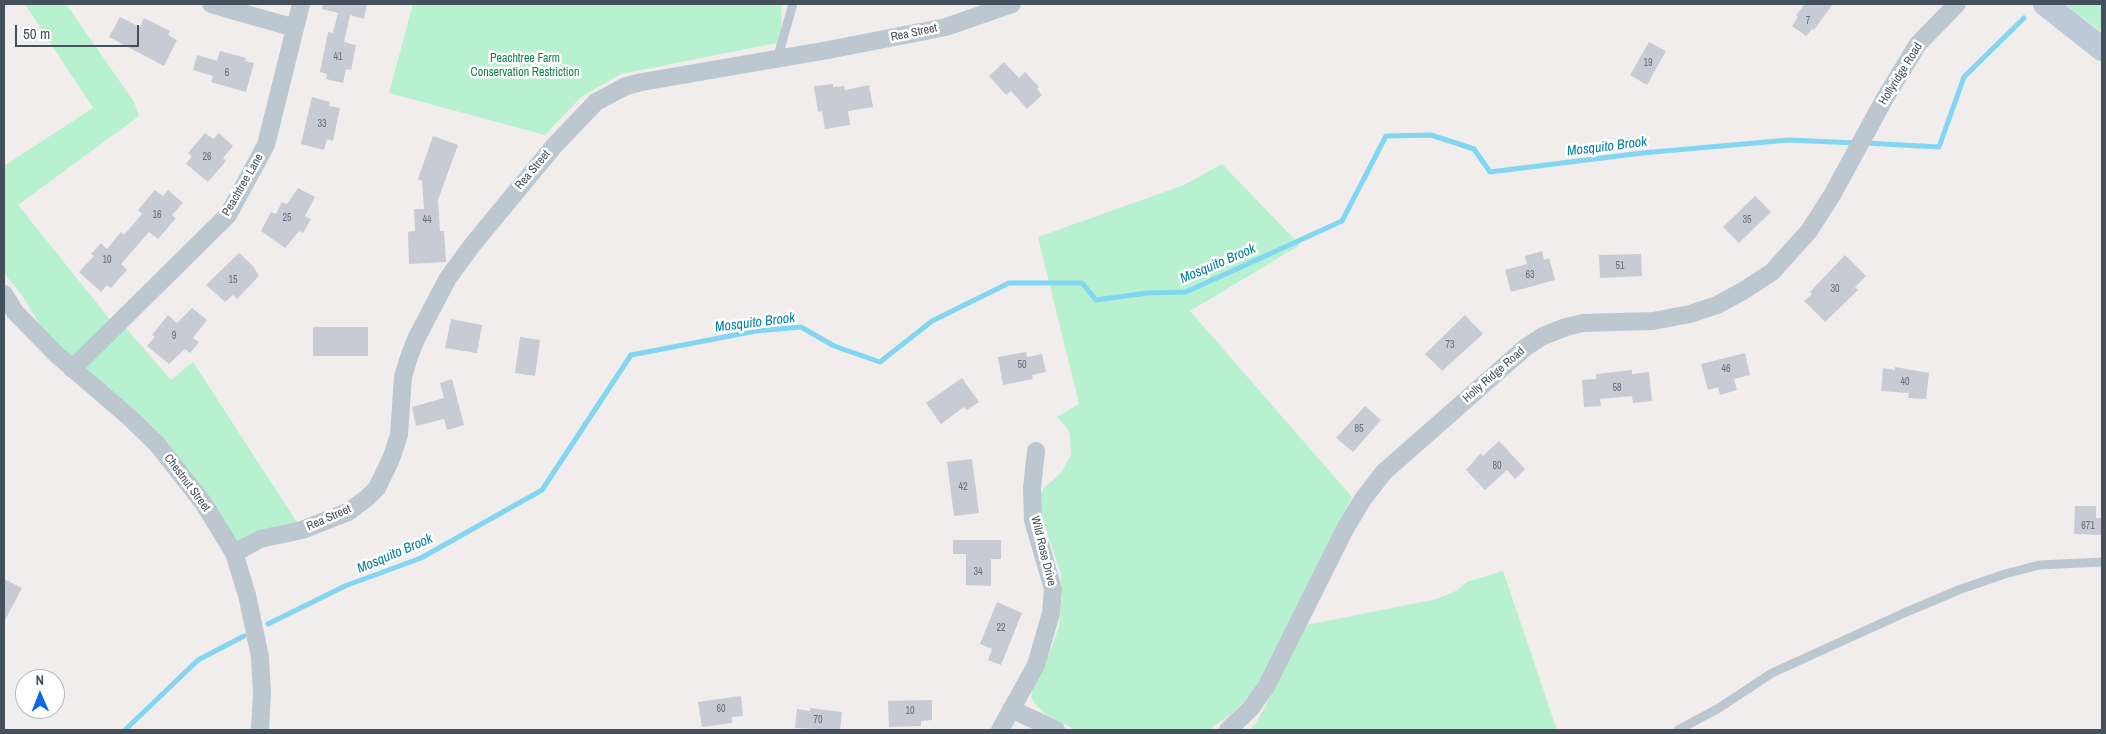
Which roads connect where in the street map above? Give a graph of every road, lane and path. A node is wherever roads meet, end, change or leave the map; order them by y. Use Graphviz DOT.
graph roads {
  1 [pos="210,4"];
  2 [pos="301,4"];
  3 [pos="794,4"];
  4 [pos="1012,4"];
  5 [pos="1957,4"];
  6 [pos="2045,4"];
  7 [pos="295,28"];
  8 [pos="2102,50"];
  9 [pos="776,59"];
  10 [pos="1856,153"];
  11 [pos="4,294"];
  12 [pos="72,369"];
  13 [pos="1036,451"];
  14 [pos="234,553"];
  15 [pos="2102,562"];
  16 [pos="1011,710"];
  17 [pos="260,730"];
  18 [pos="1000,730"];
  19 [pos="1056,730"];
  20 [pos="1228,730"];
  21 [pos="1678,730"];
  1 -- 7 [label="street"];
  2 -- 7 [label="street, Peachtree Lane"];
  3 -- 9 [label="lane"];
  4 -- 9 [label="street, Rea Street"];
  5 -- 10 [label="street, Hollyridge Road"];
  6 -- 8 [label="street"];
  7 -- 12 [label="street, Peachtree Lane"];
  9 -- 14 [label="street, Rea Street"];
  10 -- 20 [label="street, Holly Ridge Road"];
  11 -- 12 [label="street, Chestnut Street"];
  12 -- 14 [label="street, Chestnut Street"];
  13 -- 16 [label="street, Wild Rose Drive"];
  14 -- 17 [label="street, Chestnut Street"];
  15 -- 21 [label="lane"];
  16 -- 18 [label="street, Wild Rose Drive"];
  16 -- 19 [label="street"];
}
